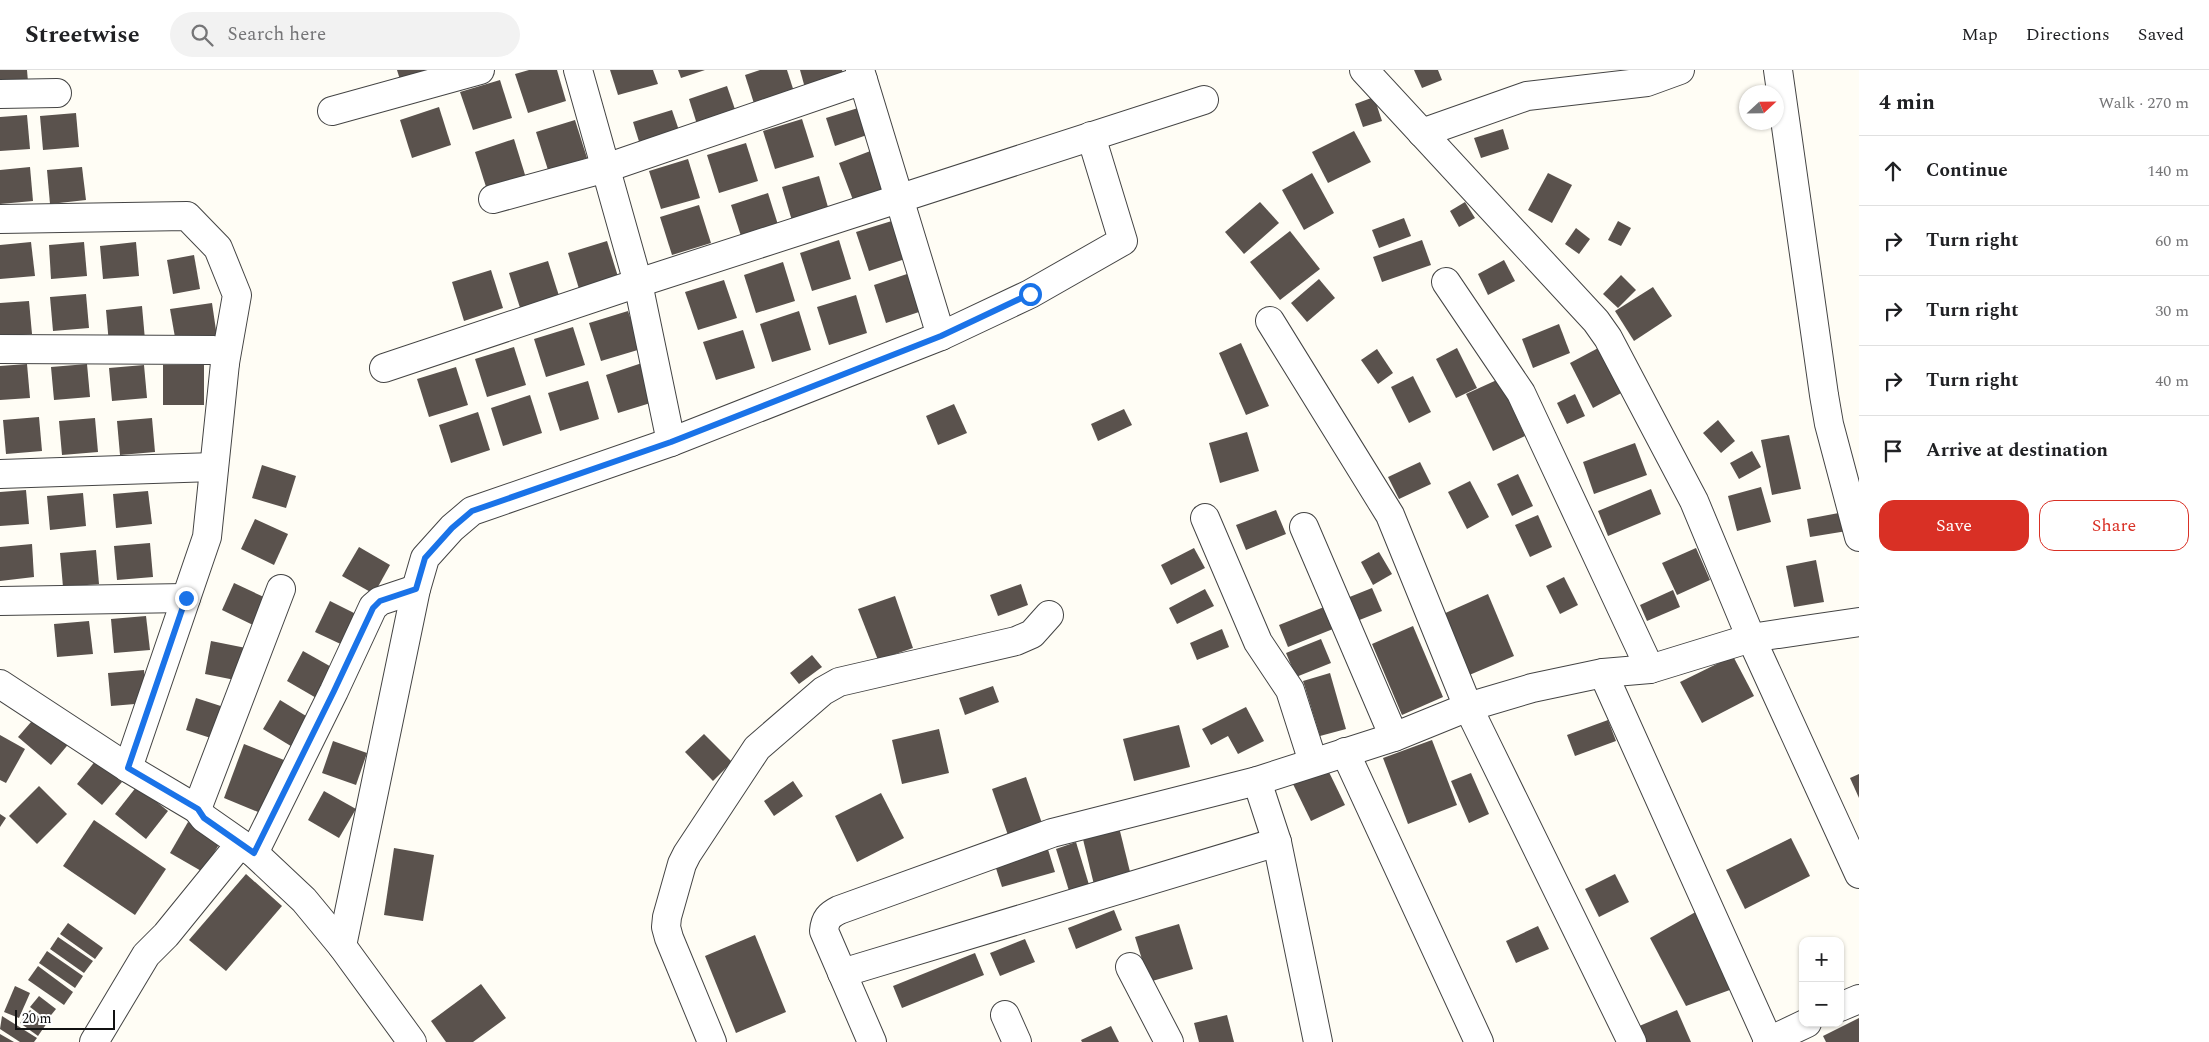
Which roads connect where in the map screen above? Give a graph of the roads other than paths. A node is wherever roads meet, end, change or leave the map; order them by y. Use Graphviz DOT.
graph roads {
  1 [pos="480,70"];
  2 [pos="578,70"];
  3 [pos="1364,70"];
  4 [pos="1680,70"];
  5 [pos="1778,70"];
  6 [pos="862,75"];
  7 [pos="57,93"];
  8 [pos="0,94"];
  9 [pos="1204,100"];
  10 [pos="332,110"];
  11 [pos="1422,133"];
  12 [pos="1091,136"];
  13 [pos="606,168"];
  14 [pos="493,199"];
  15 [pos="900,199"];
  16 [pos="0,219"];
  17 [pos="1446,282"];
  18 [pos="638,283"];
  19 [pos="1270,322"];
  20 [pos="941,336"];
  21 [pos="0,349"];
  22 [pos="225,363"];
  23 [pos="384,368"];
  24 [pos="671,442"];
  25 [pos="214,467"];
  26 [pos="0,474"];
  27 [pos="1205,518"];
  28 [pos="1304,527"];
  29 [pos="1859,537"];
  30 [pos="281,589"];
  31 [pos="416,589"];
  32 [pos="186,598"];
  33 [pos="0,601"];
  34 [pos="1049,615"];
  35 [pos="1859,622"];
  36 [pos="1752,638"];
  37 [pos="1650,669"];
  38 [pos="1603,673"];
  39 [pos="0,684"];
  40 [pos="1468,707"];
  41 [pos="1394,737"];
  42 [pos="1345,752"];
  43 [pos="1313,762"];
  44 [pos="128,768"];
  45 [pos="1257,781"];
  46 [pos="198,809"];
  47 [pos="1277,842"];
  48 [pos="247,848"];
  49 [pos="1859,874"];
  50 [pos="342,946"];
  51 [pos="1130,967"];
  52 [pos="842,973"];
  53 [pos="1859,999"];
  54 [pos="1844,1006"];
  55 [pos="1005,1015"];
  56 [pos="1799,1027"];
  57 [pos="94,1042"];
  58 [pos="412,1042"];
  59 [pos="712,1042"];
  60 [pos="872,1042"];
  61 [pos="1017,1042"];
  62 [pos="1169,1042"];
  63 [pos="1318,1042"];
  64 [pos="1479,1042"];
  65 [pos="1632,1042"];
  66 [pos="1768,1042"];
  1 -- 10 [label="street"];
  2 -- 13 [label="street"];
  3 -- 11 [label="street"];
  4 -- 11 [label="street"];
  5 -- 29 [label="street"];
  6 -- 13 [label="street"];
  6 -- 15 [label="street"];
  7 -- 8 [label="street"];
  9 -- 12 [label="street"];
  11 -- 36 [label="street"];
  12 -- 15 [label="street"];
  12 -- 20 [label="street"];
  13 -- 14 [label="street"];
  13 -- 18 [label="street"];
  15 -- 18 [label="street"];
  15 -- 20 [label="street"];
  16 -- 22 [label="street"];
  17 -- 37 [label="street"];
  18 -- 23 [label="street"];
  18 -- 24 [label="street"];
  19 -- 40 [label="street"];
  20 -- 24 [label="street"];
  21 -- 22 [label="street"];
  22 -- 25 [label="street"];
  24 -- 31 [label="street"];
  25 -- 26 [label="street"];
  25 -- 32 [label="street"];
  27 -- 43 [label="street"];
  28 -- 41 [label="street"];
  30 -- 46 [label="street"];
  31 -- 48 [label="street"];
  31 -- 50 [label="street"];
  32 -- 33 [label="street"];
  32 -- 44 [label="street"];
  34 -- 59 [label="street"];
  35 -- 36 [label="street"];
  36 -- 37 [label="street"];
  36 -- 49 [label="street"];
  37 -- 38 [label="street"];
  38 -- 40 [label="street"];
  38 -- 66 [label="street"];
  39 -- 44 [label="street"];
  40 -- 41 [label="street"];
  40 -- 65 [label="street"];
  41 -- 42 [label="street"];
  42 -- 43 [label="street"];
  42 -- 64 [label="street"];
  43 -- 45 [label="street"];
  44 -- 46 [label="street"];
  45 -- 47 [label="street"];
  45 -- 52 [label="street"];
  46 -- 48 [label="street"];
  47 -- 52 [label="street"];
  47 -- 63 [label="street"];
  48 -- 50 [label="street"];
  48 -- 57 [label="street"];
  50 -- 58 [label="street"];
  51 -- 62 [label="street"];
  52 -- 60 [label="street"];
  53 -- 54 [label="street"];
  55 -- 61 [label="street"];
  56 -- 66 [label="street"];
}
